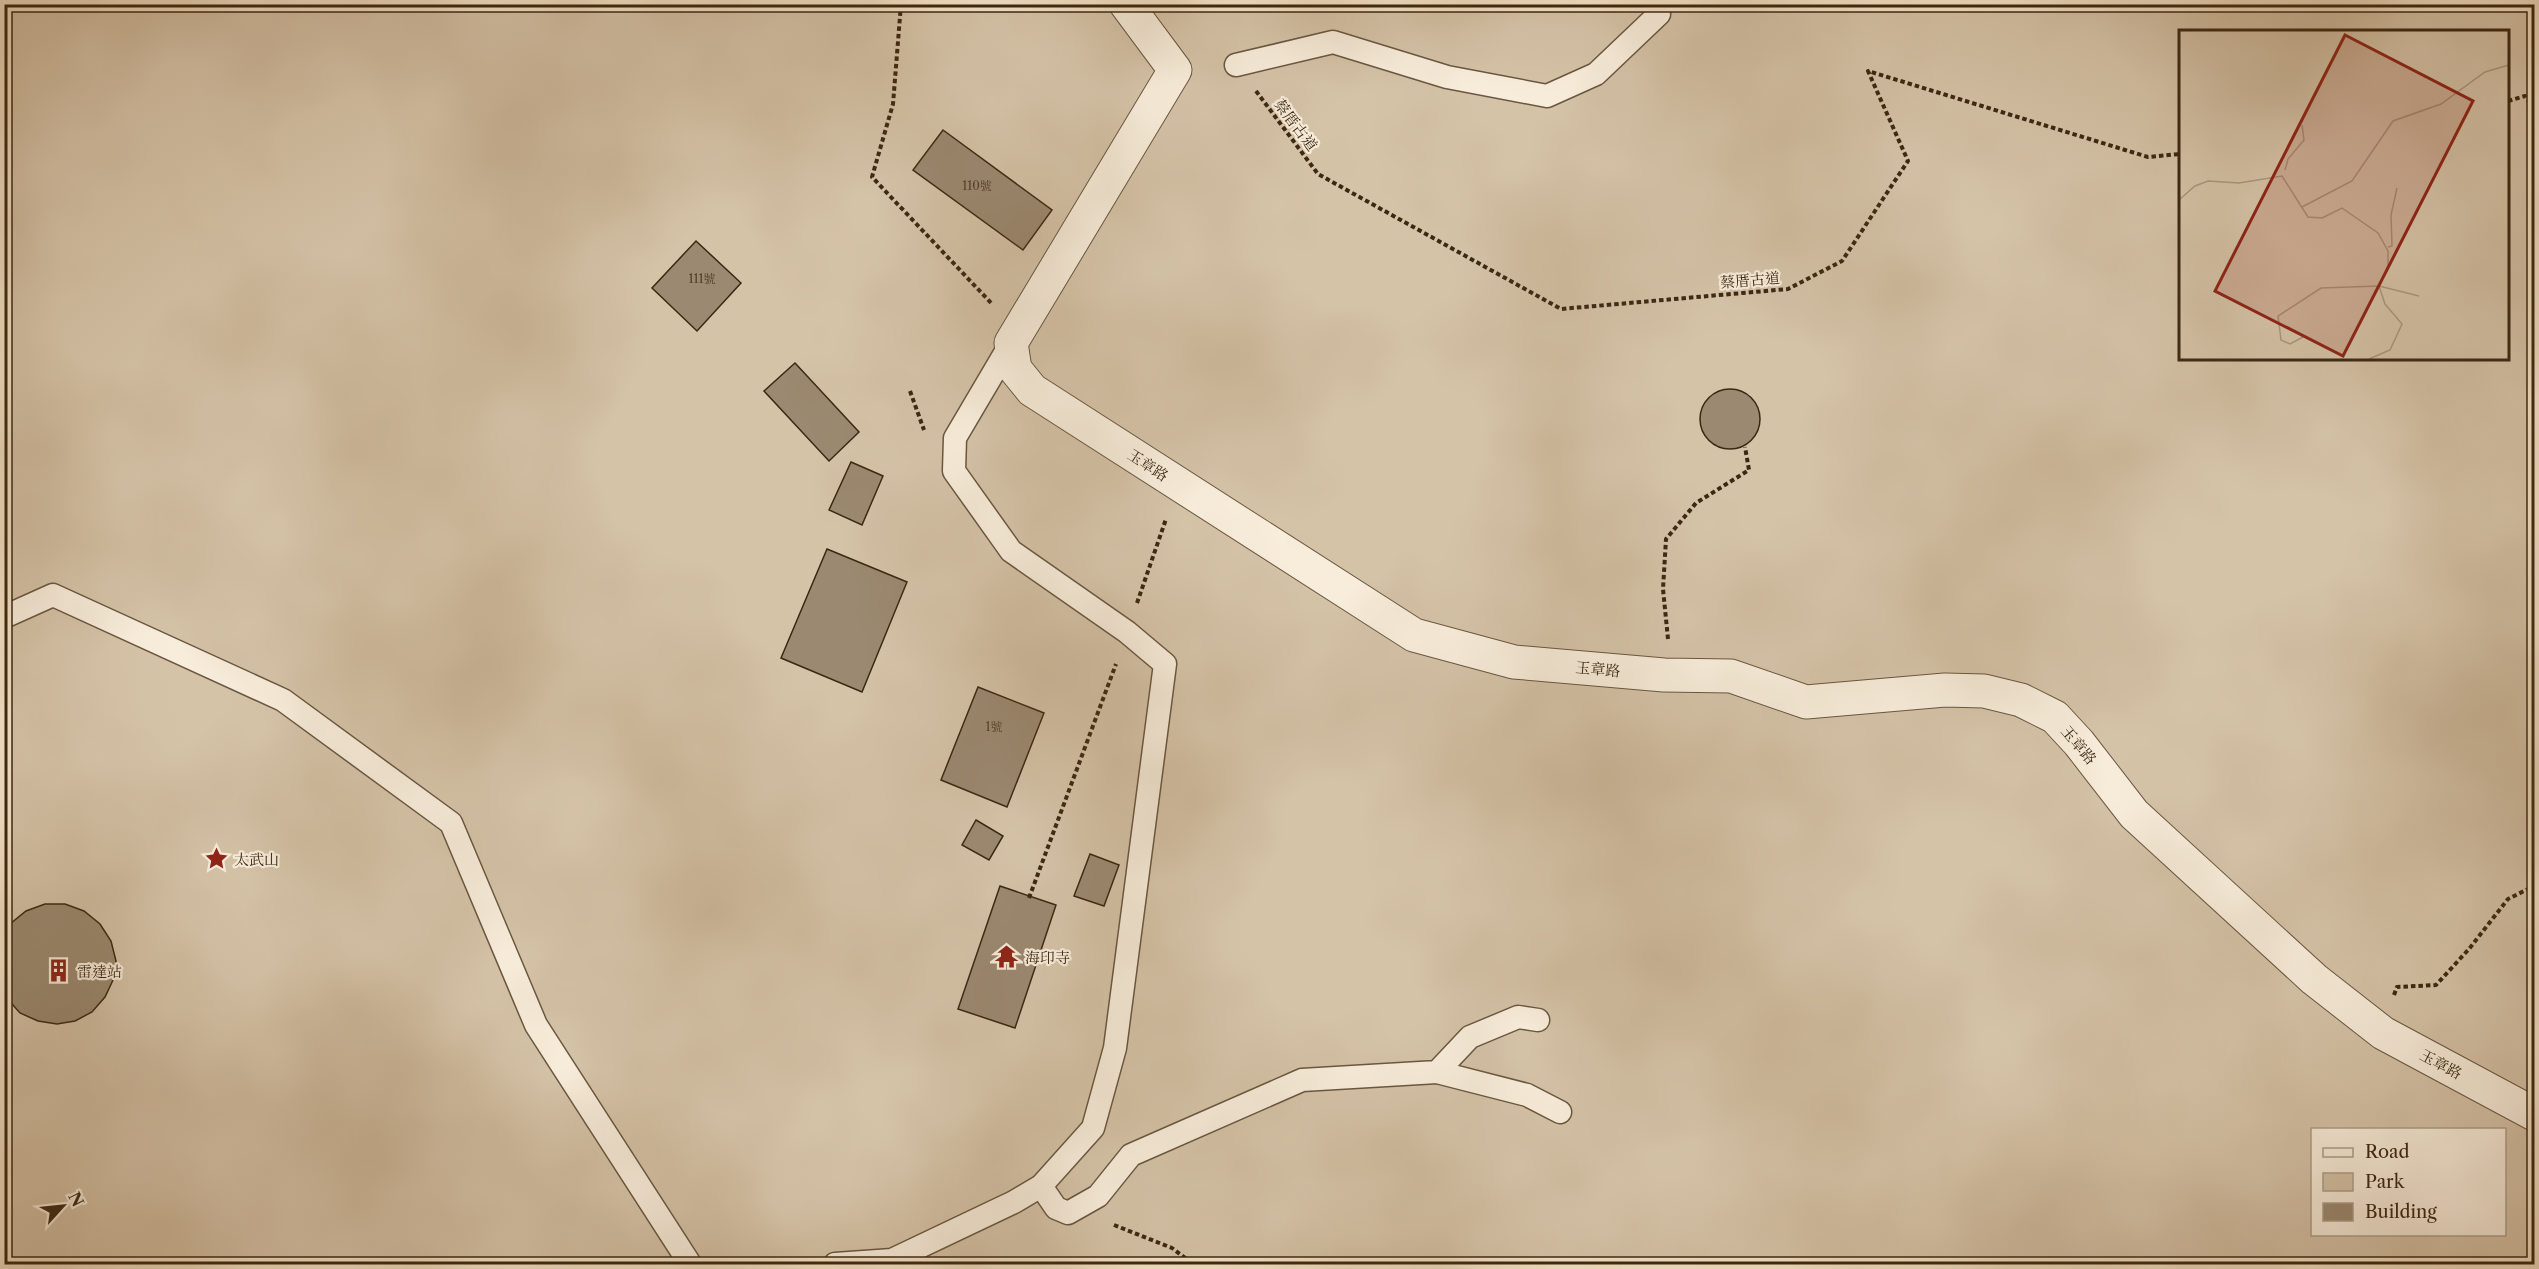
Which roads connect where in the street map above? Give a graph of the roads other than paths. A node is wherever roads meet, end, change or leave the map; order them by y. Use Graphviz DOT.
graph roads {
  1 [pos="1126,4"];
  2 [pos="1659,14"];
  3 [pos="1236,65"];
  4 [pos="1011,343"];
  5 [pos="4,617"];
  6 [pos="1538,1020"];
  7 [pos="1437,1072"];
  8 [pos="1560,1112"];
  9 [pos="2535,1114"];
  10 [pos="1041,1186"];
  11 [pos="690,1264"];
  12 [pos="835,1264"];
  1 -- 4 [label="street"];
  2 -- 3 [label="lane"];
  4 -- 9 [label="street, 玉章路"];
  4 -- 10 [label="lane"];
  5 -- 11 [label="lane"];
  6 -- 7 [label="lane"];
  7 -- 8 [label="lane"];
  7 -- 10 [label="lane"];
  10 -- 12 [label="lane"];
}
